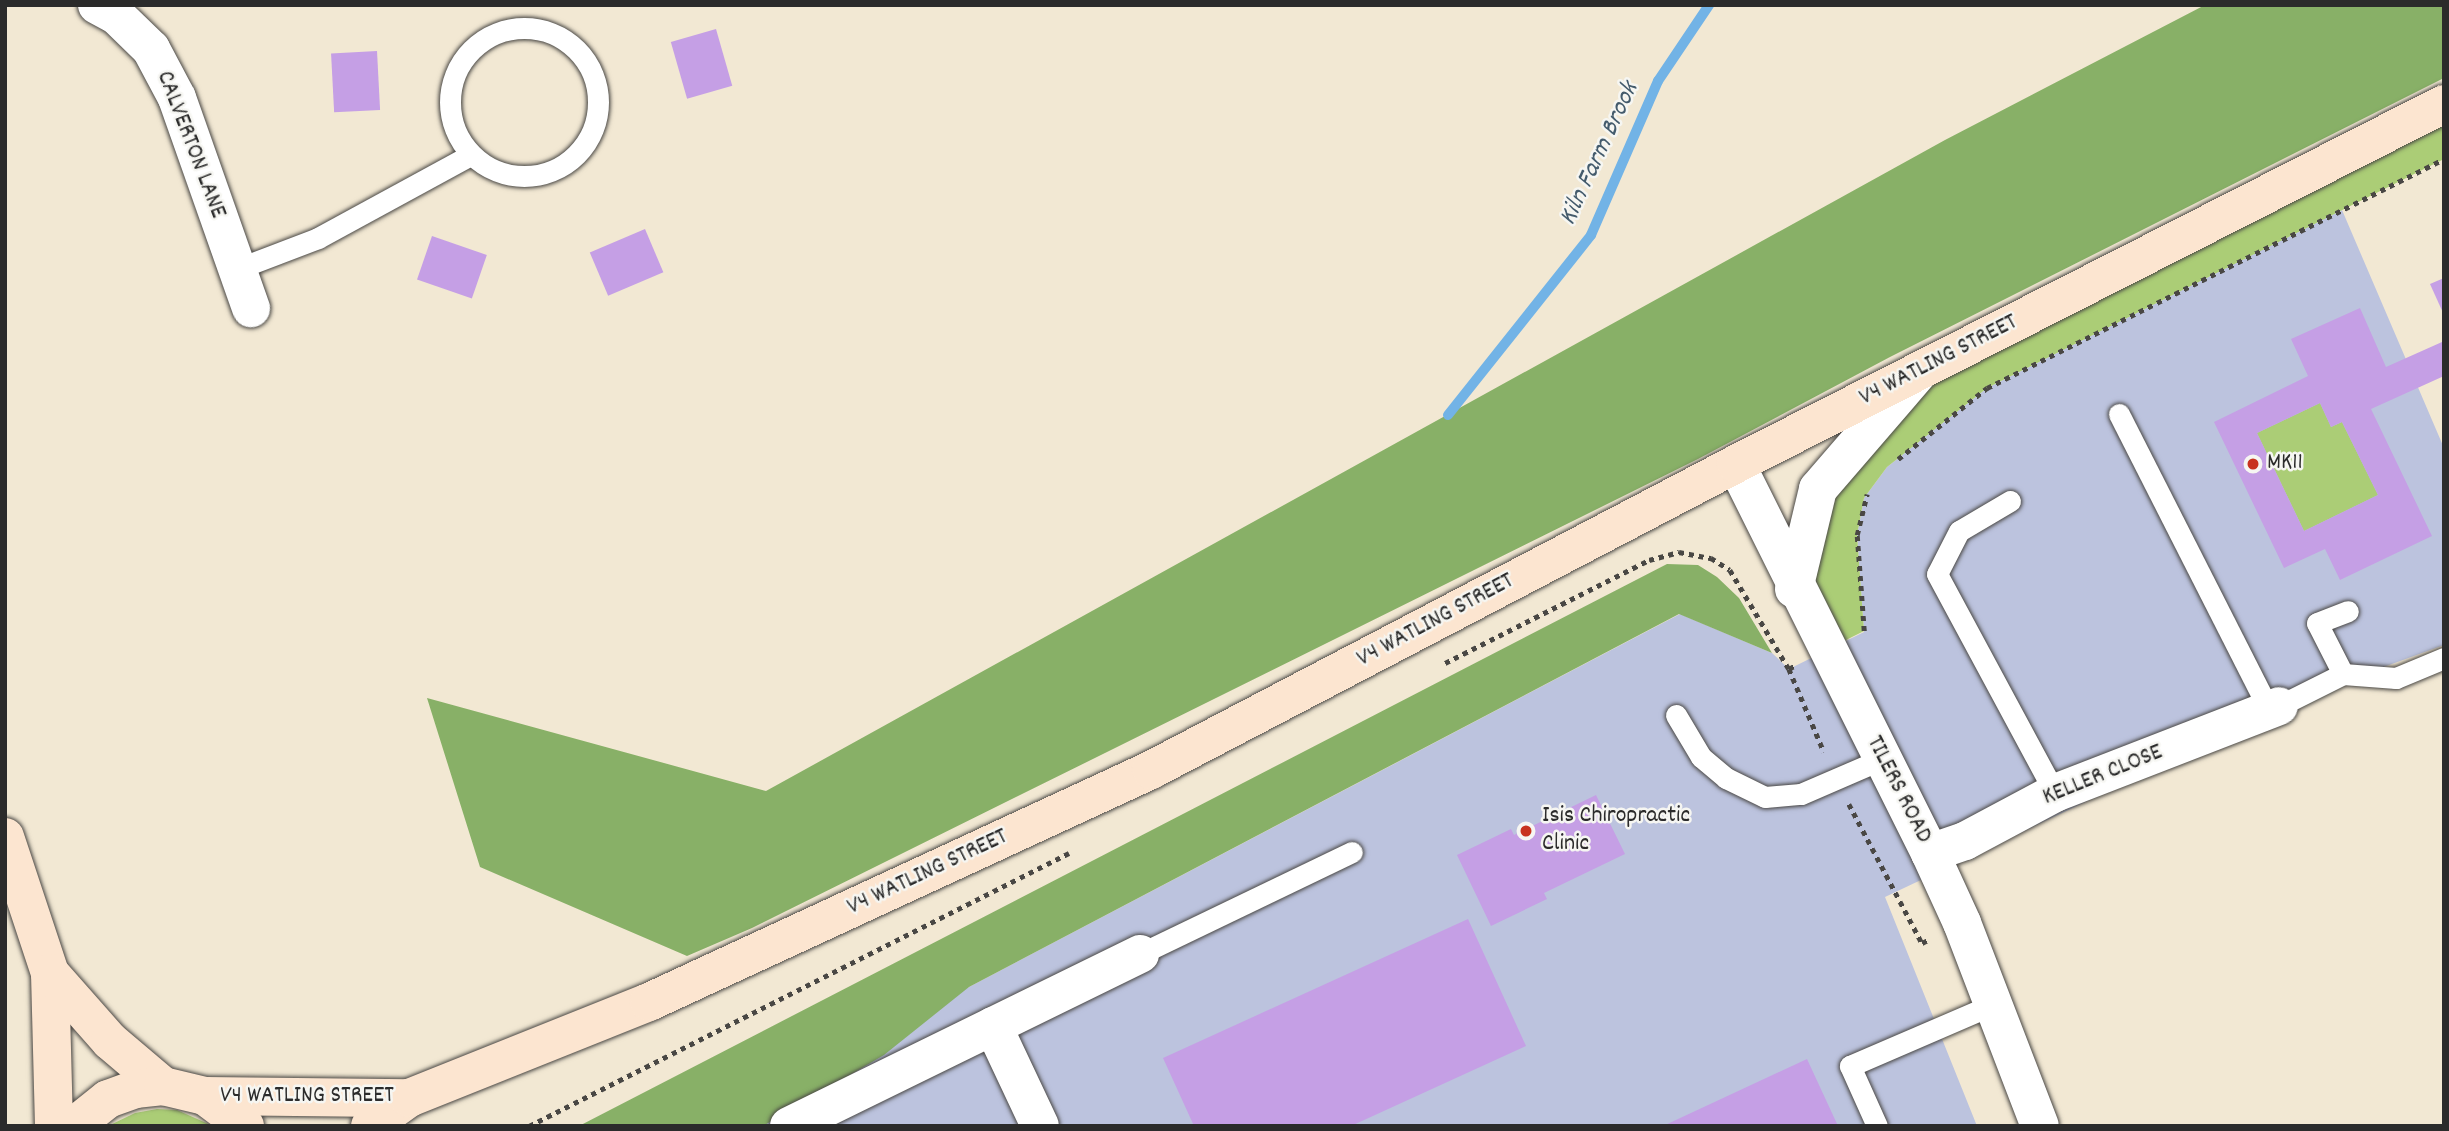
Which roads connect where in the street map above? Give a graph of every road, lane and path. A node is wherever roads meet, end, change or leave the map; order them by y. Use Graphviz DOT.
graph roads {
  1 [pos="97,5"];
  2 [pos="2444,104"];
  3 [pos="470,155"];
  4 [pos="2444,159"];
  5 [pos="237,269"];
  6 [pos="251,308"];
  7 [pos="1919,372"];
  8 [pos="2119,414"];
  9 [pos="1736,464"];
  10 [pos="1887,467"];
  11 [pos="1872,488"];
  12 [pos="2010,502"];
  13 [pos="1794,589"];
  14 [pos="2347,611"];
  15 [pos="1826,650"];
  16 [pos="2444,658"];
  17 [pos="1437,667"];
  18 [pos="1789,669"];
  19 [pos="2343,674"];
  20 [pos="2274,708"];
  21 [pos="1676,715"];
  22 [pos="1882,759"];
  23 [pos="1837,782"];
  24 [pos="2055,793"];
  25 [pos="5,838"];
  26 [pos="1076,850"];
  27 [pos="1352,852"];
  28 [pos="1930,853"];
  29 [pos="1962,923"];
  30 [pos="1140,954"];
  31 [pos="50,973"];
  32 [pos="1994,1004"];
  33 [pos="993,1026"];
  34 [pos="163,1086"];
  35 [pos="205,1096"];
  36 [pos="409,1098"];
  37 [pos="54,1126"];
  38 [pos="75,1126"];
  39 [pos="245,1126"];
  40 [pos="370,1126"];
  41 [pos="529,1126"];
  42 [pos="789,1126"];
  43 [pos="1040,1126"];
  44 [pos="1877,1126"];
  45 [pos="2039,1126"];
  1 -- 5 [label="street, CALVERTON LANE"];
  2 -- 7 [label="street, V4 WATLING STREET"];
  3 -- 3 [label="lane"];
  3 -- 5 [label="lane"];
  4 -- 10 [label="path"];
  5 -- 6 [label="street, CALVERTON LANE"];
  7 -- 9 [label="street, V4 WATLING STREET"];
  7 -- 13 [label="street"];
  8 -- 20 [label="lane"];
  9 -- 13 [label="street, TILERS ROAD"];
  9 -- 36 [label="street, V4 WATLING STREET"];
  11 -- 15 [label="path"];
  12 -- 24 [label="lane"];
  13 -- 15 [label="street, TILERS ROAD"];
  14 -- 19 [label="lane"];
  15 -- 18 [label="path"];
  15 -- 22 [label="street, TILERS ROAD"];
  16 -- 19 [label="lane"];
  17 -- 18 [label="path"];
  18 -- 23 [label="path"];
  19 -- 20 [label="lane"];
  20 -- 24 [label="street, KELLER CLOSE"];
  21 -- 23 [label="lane"];
  22 -- 23 [label="lane"];
  22 -- 28 [label="street, TILERS ROAD"];
  23 -- 29 [label="path"];
  24 -- 28 [label="street, KELLER CLOSE"];
  25 -- 31 [label="street"];
  26 -- 41 [label="path"];
  27 -- 30 [label="lane"];
  28 -- 29 [label="street, TILERS ROAD"];
  29 -- 32 [label="street, TILERS ROAD"];
  30 -- 33 [label="street"];
  31 -- 34 [label="street"];
  31 -- 37 [label="street"];
  32 -- 44 [label="lane"];
  32 -- 45 [label="street, TILERS ROAD"];
  33 -- 42 [label="street"];
  33 -- 43 [label="street"];
  34 -- 35 [label="street"];
  34 -- 38 [label="street"];
  35 -- 36 [label="street, V4 WATLING STREET"];
  35 -- 39 [label="street"];
  36 -- 40 [label="street, V4 WATLING STREET"];
}
